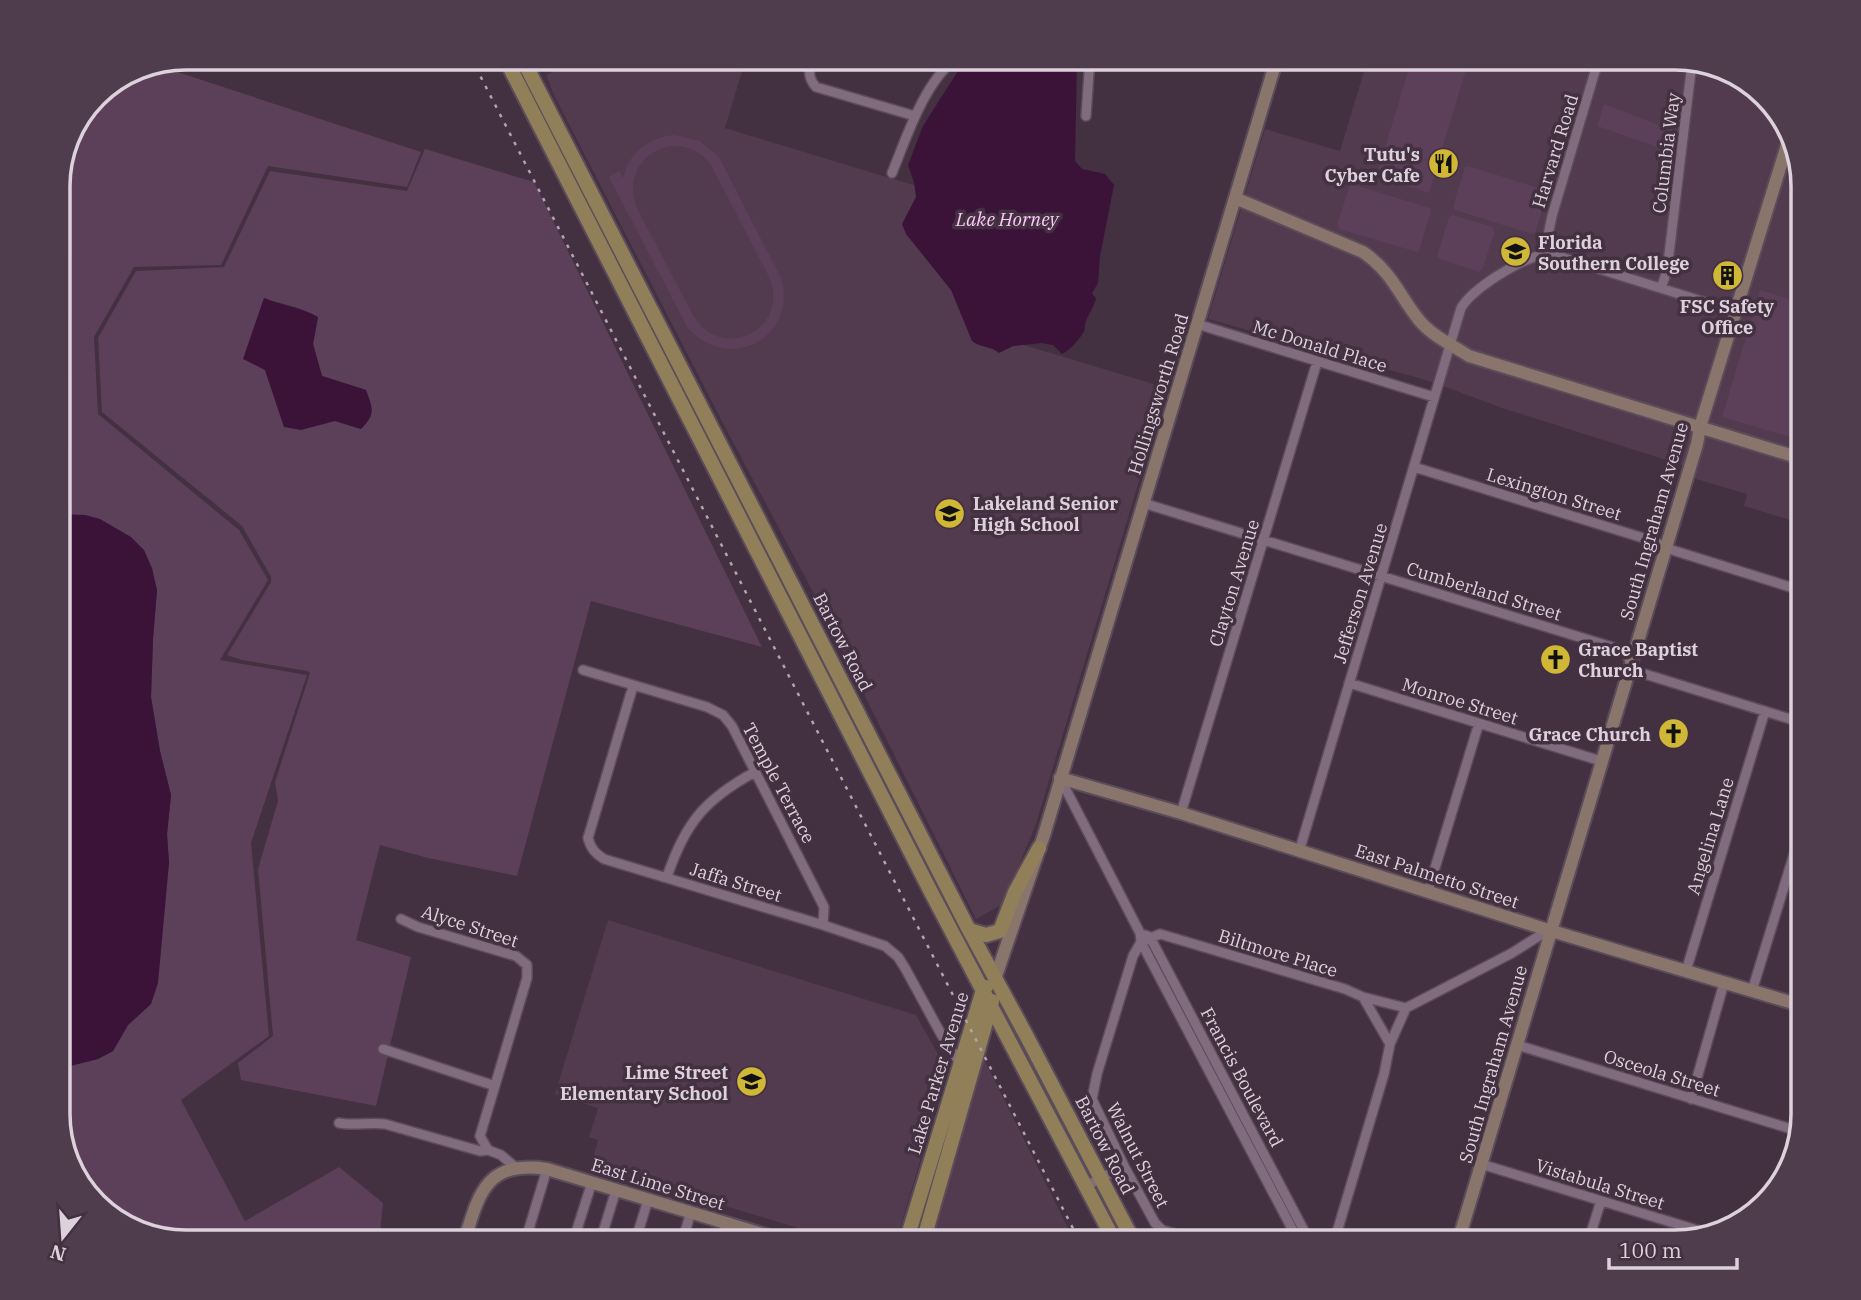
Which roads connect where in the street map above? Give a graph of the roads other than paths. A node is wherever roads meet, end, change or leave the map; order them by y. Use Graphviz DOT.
graph roads {
  1 [pos="511,70"];
  2 [pos="528,70"];
  3 [pos="809,70"];
  4 [pos="944,70"];
  5 [pos="1089,70"];
  6 [pos="1273,70"];
  7 [pos="1596,70"];
  8 [pos="1691,71"];
  9 [pos="915,116"];
  10 [pos="1086,116"];
  11 [pos="1785,151"];
  12 [pos="892,173"];
  13 [pos="1235,198"];
  14 [pos="1544,254"];
  15 [pos="1661,288"];
  16 [pos="1737,312"];
  17 [pos="1197,324"];
  18 [pos="1450,344"];
  19 [pos="1317,362"];
  20 [pos="1434,397"];
  21 [pos="1700,427"];
  22 [pos="1791,455"];
  23 [pos="1414,467"];
  24 [pos="724,470"];
  25 [pos="1143,503"];
  26 [pos="1264,540"];
  27 [pos="1665,547"];
  28 [pos="1382,576"];
  29 [pos="1791,587"];
  30 [pos="1631,661"];
  31 [pos="583,670"];
  32 [pos="1349,683"];
  33 [pos="633,686"];
  34 [pos="1765,711"];
  35 [pos="1791,719"];
  36 [pos="1479,723"];
  37 [pos="1601,761"];
  38 [pos="755,772"];
  39 [pos="1060,778"];
  40 [pos="1181,814"];
  41 [pos="1039,848"];
  42 [pos="1299,852"];
  43 [pos="1791,864"];
  44 [pos="667,877"];
  45 [pos="1428,891"];
  46 [pos="401,919"];
  47 [pos="824,925"];
  48 [pos="1550,929"];
  49 [pos="969,930"];
  50 [pos="1144,937"];
  51 [pos="1686,971"];
  52 [pos="995,979"];
  53 [pos="1724,983"];
  54 [pos="983,990"];
  55 [pos="1752,991"];
  56 [pos="1363,997"];
  57 [pos="1791,1002"];
  58 [pos="992,1004"];
  59 [pos="1406,1008"];
  60 [pos="1390,1044"];
  61 [pos="1517,1045"];
  62 [pos="383,1049"];
  63 [pos="960,1063"];
  64 [pos="970,1079"];
  65 [pos="495,1086"];
  66 [pos="1691,1099"];
  67 [pos="339,1123"];
  68 [pos="1790,1129"];
  69 [pos="488,1150"];
  70 [pos="1262,1160"];
  71 [pos="1481,1164"];
  72 [pos="1124,1166"];
  73 [pos="515,1167"];
  74 [pos="547,1169"];
  75 [pos="1101,1178"];
  76 [pos="592,1182"];
  77 [pos="1086,1186"];
  78 [pos="616,1190"];
  79 [pos="648,1200"];
  80 [pos="1601,1200"];
  81 [pos="691,1212"];
  82 [pos="726,1224"];
  83 [pos="1692,1228"];
  84 [pos="468,1230"];
  85 [pos="529,1230"];
  86 [pos="577,1230"];
  87 [pos="604,1230"];
  88 [pos="639,1230"];
  89 [pos="686,1230"];
  90 [pos="724,1230"];
  91 [pos="747,1230"];
  92 [pos="910,1230"];
  93 [pos="926,1230"];
  94 [pos="1109,1230"];
  95 [pos="1128,1230"];
  96 [pos="1162,1230"];
  97 [pos="1294,1230"];
  98 [pos="1303,1230"];
  99 [pos="1338,1230"];
  100 [pos="1462,1230"];
  101 [pos="1592,1230"];
  1 -- 24 [label="main road, Bartow Road"];
  2 -- 24 [label="main road, Bartow Road"];
  3 -- 9 [label="street"];
  4 -- 9 [label="street"];
  5 -- 10 [label="street"];
  6 -- 13 [label="street, Hollingsworth Road"];
  7 -- 14 [label="street, Harvard Road"];
  8 -- 15 [label="street, Columbia Way"];
  9 -- 12 [label="street"];
  11 -- 16 [label="street, South Ingraham Avenue"];
  13 -- 17 [label="street, Hollingsworth Road"];
  13 -- 18 [label="street"];
  14 -- 15 [label="street"];
  14 -- 18 [label="street, Jefferson Avenue"];
  15 -- 16 [label="street"];
  16 -- 21 [label="street, South Ingraham Avenue"];
  17 -- 19 [label="street, Mc Donald Place"];
  17 -- 25 [label="street, Hollingsworth Road"];
  18 -- 20 [label="street, Jefferson Avenue"];
  18 -- 21 [label="street"];
  19 -- 20 [label="street, Mc Donald Place"];
  19 -- 26 [label="street, Clayton Avenue"];
  20 -- 23 [label="street, Jefferson Avenue"];
  21 -- 22 [label="street"];
  21 -- 27 [label="street, South Ingraham Avenue"];
  23 -- 27 [label="street, Lexington Street"];
  23 -- 28 [label="street, Jefferson Avenue"];
  24 -- 49 [label="main road, Bartow Road"];
  24 -- 54 [label="main road, Bartow Road"];
  25 -- 26 [label="street, Cumberland Street"];
  25 -- 39 [label="street, Hollingsworth Road"];
  26 -- 28 [label="street, Cumberland Street"];
  26 -- 40 [label="street, Clayton Avenue"];
  27 -- 29 [label="street, Lexington Street"];
  27 -- 30 [label="street, South Ingraham Avenue"];
  28 -- 30 [label="street, Cumberland Street"];
  28 -- 32 [label="street, Jefferson Avenue"];
  30 -- 34 [label="street, Cumberland Street"];
  30 -- 37 [label="street, South Ingraham Avenue"];
  31 -- 33 [label="street, Temple Terrace"];
  32 -- 36 [label="street, Monroe Street"];
  32 -- 42 [label="street, Jefferson Avenue"];
  33 -- 38 [label="street, Temple Terrace"];
  33 -- 44 [label="street, Jaffa Street"];
  34 -- 35 [label="street, Cumberland Street"];
  34 -- 51 [label="street, Angelina Lane"];
  36 -- 37 [label="street, Monroe Street"];
  36 -- 45 [label="street"];
  37 -- 48 [label="street, South Ingraham Avenue"];
  38 -- 44 [label="street"];
  38 -- 47 [label="street, Temple Terrace"];
  39 -- 40 [label="street, East Palmetto Street"];
  39 -- 41 [label="street, Hollingsworth Road"];
  39 -- 50 [label="street, Francis Boulevard"];
  40 -- 42 [label="street, East Palmetto Street"];
  41 -- 49 [label="main road"];
  41 -- 52 [label="street, Hollingsworth Road"];
  42 -- 45 [label="street, East Palmetto Street"];
  43 -- 55 [label="street"];
  44 -- 47 [label="street, Jaffa Street"];
  45 -- 48 [label="street, East Palmetto Street"];
  46 -- 65 [label="street, Alyce Street"];
  47 -- 63 [label="street, Jaffa Street"];
  48 -- 51 [label="street, East Palmetto Street"];
  48 -- 59 [label="street"];
  48 -- 61 [label="street, South Ingraham Avenue"];
  49 -- 52 [label="main road, Bartow Road"];
  50 -- 56 [label="street, Biltmore Place"];
  50 -- 70 [label="street, Francis Boulevard"];
  50 -- 72 [label="street, Walnut Street"];
  51 -- 53 [label="street, East Palmetto Street"];
  52 -- 54 [label="main road, Lake Parker Avenue"];
  52 -- 58 [label="main road, Lake Parker Avenue"];
  52 -- 75 [label="main road, Bartow Road"];
  53 -- 55 [label="street, East Palmetto Street"];
  53 -- 66 [label="street"];
  54 -- 58 [label="main road, Bartow Road"];
  54 -- 63 [label="main road, Lake Parker Avenue"];
  55 -- 57 [label="street, East Palmetto Street"];
  56 -- 59 [label="street, Biltmore Place"];
  56 -- 60 [label="street"];
  58 -- 64 [label="main road, Lake Parker Avenue"];
  58 -- 77 [label="main road, Bartow Road"];
  59 -- 60 [label="street"];
  60 -- 99 [label="street"];
  61 -- 66 [label="street, Osceola Street"];
  61 -- 71 [label="street, South Ingraham Avenue"];
  62 -- 65 [label="street"];
  63 -- 64 [label="street, Jaffa Street"];
  63 -- 92 [label="main road, Lake Parker Avenue"];
  64 -- 93 [label="main road, Lake Parker Avenue"];
  65 -- 69 [label="street"];
  66 -- 68 [label="street, Osceola Street"];
  67 -- 69 [label="street"];
  69 -- 73 [label="street"];
  70 -- 97 [label="street, Francis Boulevard"];
  70 -- 98 [label="street, Francis Boulevard"];
  71 -- 80 [label="street, Vistabula Street"];
  71 -- 100 [label="street, South Ingraham Avenue"];
  72 -- 75 [label="street"];
  72 -- 96 [label="street, Walnut Street"];
  73 -- 74 [label="street, East Lime Street"];
  73 -- 84 [label="street"];
  74 -- 76 [label="street, East Lime Street"];
  74 -- 85 [label="street"];
  75 -- 77 [label="street"];
  75 -- 95 [label="main road, Bartow Road"];
  76 -- 78 [label="street, East Lime Street"];
  76 -- 86 [label="street"];
  77 -- 94 [label="main road, Bartow Road"];
  78 -- 79 [label="street, East Lime Street"];
  78 -- 87 [label="street"];
  79 -- 81 [label="street, East Lime Street"];
  79 -- 88 [label="street"];
  80 -- 83 [label="street, Vistabula Street"];
  80 -- 101 [label="street"];
  81 -- 82 [label="street, East Lime Street"];
  81 -- 89 [label="street"];
  82 -- 90 [label="street"];
  82 -- 91 [label="street, East Lime Street"];
}
